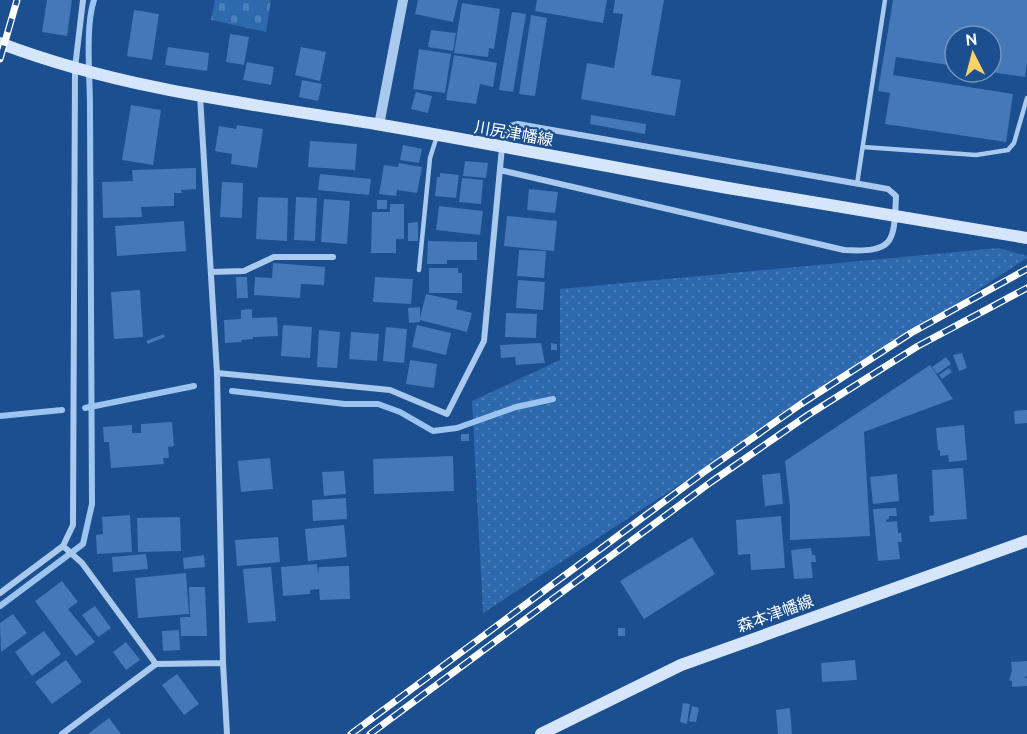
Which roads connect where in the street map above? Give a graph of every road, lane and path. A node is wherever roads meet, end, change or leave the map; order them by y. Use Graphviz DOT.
graph roads {
  1 [pos="82,0"];
  2 [pos="403,0"];
  3 [pos="885,0"];
  4 [pos="0,43"];
  5 [pos="79,69"];
  6 [pos="200,96"];
  7 [pos="1027,98"];
  8 [pos="379,125"];
  9 [pos="437,136"];
  10 [pos="502,147"];
  11 [pos="863,147"];
  12 [pos="500,170"];
  13 [pos="857,184"];
  14 [pos="1027,238"];
  15 [pos="333,257"];
  16 [pos="419,270"];
  17 [pos="211,272"];
  18 [pos="217,373"];
  19 [pos="1027,541"];
  20 [pos="64,547"];
  21 [pos="0,593"];
  22 [pos="223,663"];
  23 [pos="156,664"];
  24 [pos="62,734"];
  25 [pos="226,734"];
  26 [pos="542,734"];
  1 -- 5 [label="street"];
  2 -- 8 [label="street"];
  3 -- 11 [label="lane"];
  4 -- 5 [label="main road, 川尻津幡線"];
  5 -- 6 [label="main road, 川尻津幡線"];
  5 -- 20 [label="street"];
  6 -- 8 [label="main road, 川尻津幡線"];
  6 -- 17 [label="street"];
  7 -- 11 [label="lane"];
  8 -- 9 [label="main road, 川尻津幡線"];
  9 -- 10 [label="main road, 川尻津幡線"];
  9 -- 16 [label="lane"];
  10 -- 12 [label="street"];
  10 -- 13 [label="street"];
  10 -- 14 [label="main road, 川尻津幡線, bridge"];
  11 -- 13 [label="lane"];
  12 -- 13 [label="street"];
  12 -- 18 [label="street"];
  15 -- 17 [label="street"];
  17 -- 18 [label="street"];
  18 -- 22 [label="street"];
  19 -- 26 [label="main road, 森本津幡線"];
  20 -- 21 [label="street"];
  20 -- 23 [label="street"];
  22 -- 23 [label="street"];
  22 -- 25 [label="street"];
  23 -- 24 [label="street"];
}
